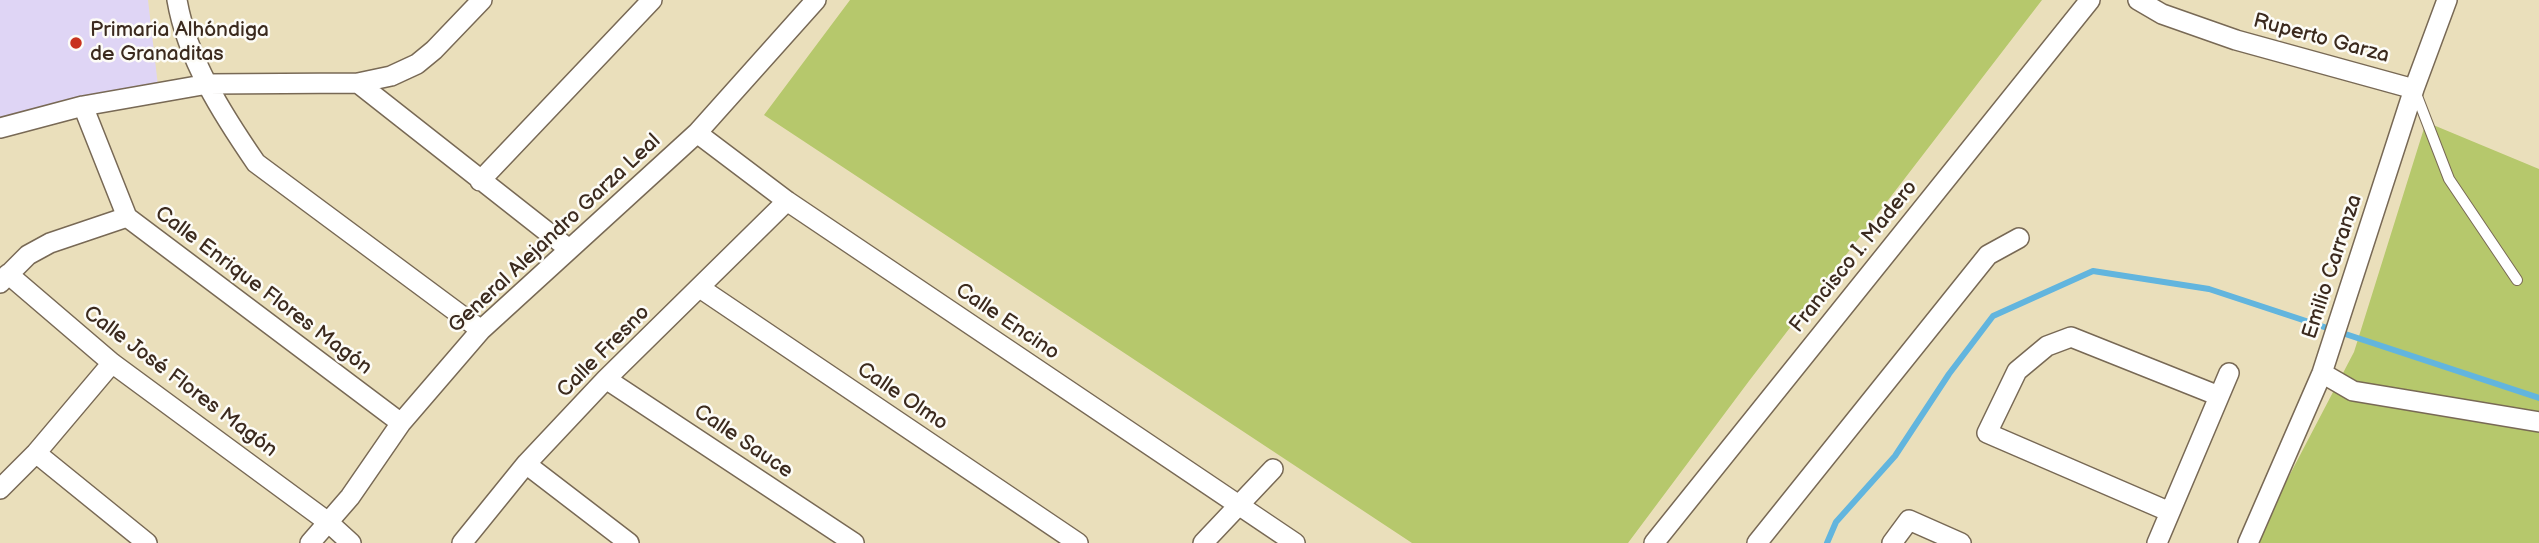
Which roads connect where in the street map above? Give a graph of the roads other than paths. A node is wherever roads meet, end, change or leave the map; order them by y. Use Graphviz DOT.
graph roads {
  1 [pos="177,0"];
  2 [pos="482,0"];
  3 [pos="652,0"];
  4 [pos="816,0"];
  5 [pos="2090,0"];
  6 [pos="2138,0"];
  7 [pos="2447,0"];
  8 [pos="358,83"];
  9 [pos="208,84"];
  10 [pos="2414,89"];
  11 [pos="83,106"];
  12 [pos="0,128"];
  13 [pos="697,134"];
  14 [pos="480,181"];
  15 [pos="788,201"];
  16 [pos="127,217"];
  17 [pos="2019,238"];
  18 [pos="569,249"];
  19 [pos="4,279"];
  20 [pos="2517,280"];
  21 [pos="700,288"];
  22 [pos="481,330"];
  23 [pos="112,363"];
  24 [pos="2229,373"];
  25 [pos="2322,373"];
  26 [pos="607,379"];
  27 [pos="2219,396"];
  28 [pos="2539,422"];
  29 [pos="401,423"];
  30 [pos="36,453"];
  31 [pos="526,464"];
  32 [pos="1273,469"];
  33 [pos="0,489"];
  34 [pos="1240,506"];
  35 [pos="2170,512"];
  36 [pos="328,522"];
  37 [pos="147,543"];
  38 [pos="310,543"];
  39 [pos="351,543"];
  40 [pos="462,543"];
  41 [pos="628,543"];
  42 [pos="854,543"];
  43 [pos="1079,543"];
  44 [pos="1203,543"];
  45 [pos="1295,543"];
  46 [pos="1654,543"];
  47 [pos="1756,543"];
  48 [pos="1892,543"];
  49 [pos="1961,543"];
  50 [pos="2157,543"];
  51 [pos="2248,543"];
  1 -- 9 [label="street"];
  2 -- 8 [label="street"];
  3 -- 14 [label="street"];
  4 -- 13 [label="street, General Alejandro Garza Leal"];
  5 -- 46 [label="street, Francisco I. Madero"];
  6 -- 10 [label="street, Ruperto Garza"];
  7 -- 10 [label="street, Emilio Carranza"];
  8 -- 9 [label="street"];
  8 -- 14 [label="street"];
  9 -- 11 [label="street"];
  9 -- 22 [label="street"];
  10 -- 20 [label="lane"];
  10 -- 25 [label="street, Emilio Carranza"];
  11 -- 12 [label="street"];
  11 -- 16 [label="street, Calle Enrique Flores Magón"];
  13 -- 15 [label="street, Calle Encino"];
  13 -- 18 [label="street, General Alejandro Garza Leal"];
  14 -- 18 [label="street"];
  15 -- 21 [label="street, Calle Fresno"];
  15 -- 34 [label="street, Calle Encino"];
  16 -- 19 [label="street"];
  16 -- 29 [label="street, Calle Enrique Flores Magón"];
  17 -- 47 [label="street"];
  18 -- 22 [label="street, General Alejandro Garza Leal"];
  19 -- 23 [label="street, Calle José Flores Magón"];
  21 -- 26 [label="street, Calle Fresno"];
  21 -- 43 [label="street, Calle Olmo"];
  22 -- 29 [label="street, General Alejandro Garza Leal"];
  23 -- 30 [label="street"];
  23 -- 36 [label="street, Calle José Flores Magón"];
  24 -- 27 [label="street"];
  25 -- 28 [label="street"];
  25 -- 51 [label="street, Emilio Carranza"];
  26 -- 31 [label="street, Calle Fresno"];
  26 -- 42 [label="street, Calle Sauce"];
  27 -- 35 [label="street"];
  27 -- 35 [label="street"];
  29 -- 36 [label="street, General Alejandro Garza Leal"];
  30 -- 33 [label="street"];
  30 -- 37 [label="street"];
  31 -- 40 [label="street, Calle Fresno"];
  31 -- 41 [label="street"];
  32 -- 34 [label="street"];
  34 -- 44 [label="street"];
  34 -- 45 [label="street, Calle Encino"];
  35 -- 50 [label="street"];
  36 -- 38 [label="street, General Alejandro Garza Leal"];
  36 -- 39 [label="street, Calle José Flores Magón"];
  48 -- 49 [label="street"];
}
